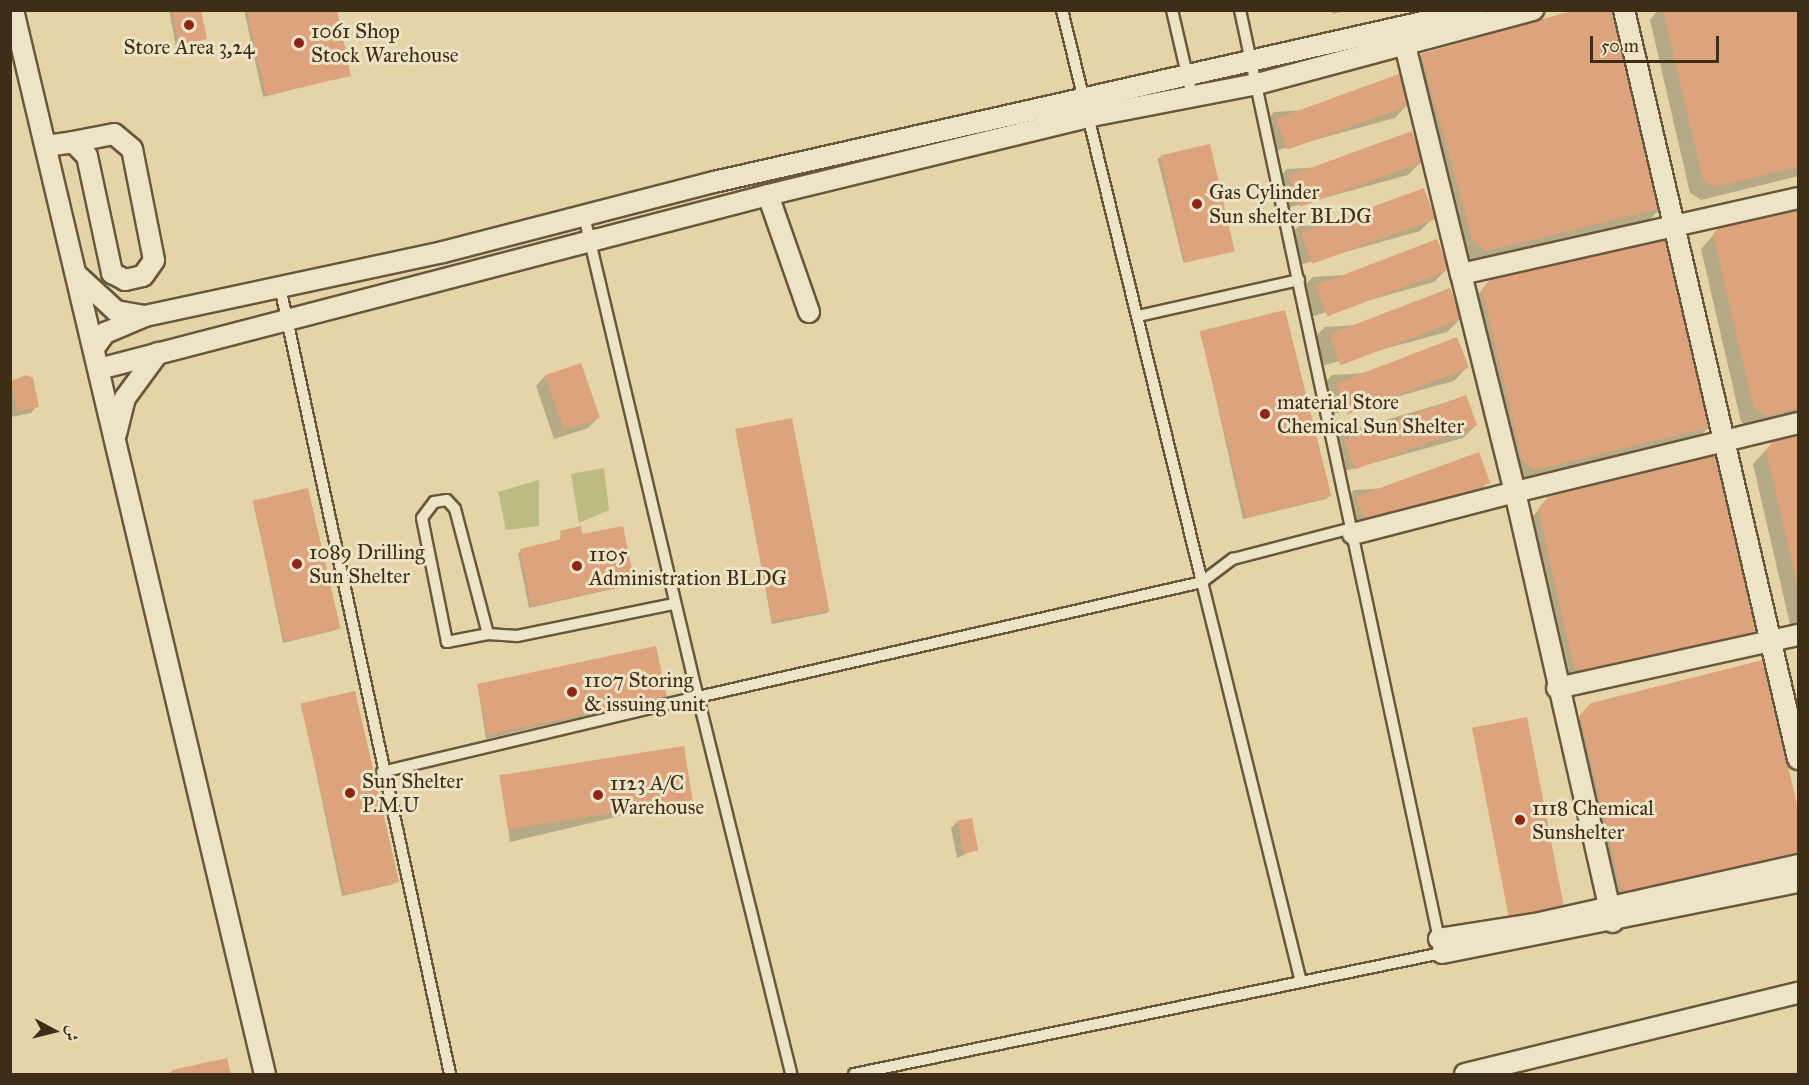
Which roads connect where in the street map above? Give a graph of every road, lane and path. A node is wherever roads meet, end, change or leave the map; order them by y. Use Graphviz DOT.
graph roads {
  1 [pos="13,10"];
  2 [pos="1062,10"];
  3 [pos="1172,10"];
  4 [pos="1240,10"];
  5 [pos="1476,10"];
  6 [pos="1533,10"];
  7 [pos="1624,10"];
  8 [pos="1633,10"];
  9 [pos="1409,44"];
  10 [pos="1254,63"];
  11 [pos="1257,84"];
  12 [pos="1190,87"];
  13 [pos="1088,108"];
  14 [pos="73,142"];
  15 [pos="46,147"];
  16 [pos="1798,186"];
  17 [pos="768,195"];
  18 [pos="1798,198"];
  19 [pos="584,216"];
  20 [pos="1678,219"];
  21 [pos="591,244"];
  22 [pos="1465,267"];
  23 [pos="76,275"];
  24 [pos="1299,280"];
  25 [pos="280,287"];
  26 [pos="810,312"];
  27 [pos="146,316"];
  28 [pos="1138,316"];
  29 [pos="286,323"];
  30 [pos="94,348"];
  31 [pos="159,352"];
  32 [pos="99,369"];
  33 [pos="1798,414"];
  34 [pos="1798,423"];
  35 [pos="1728,436"];
  36 [pos="115,437"];
  37 [pos="1515,484"];
  38 [pos="1351,528"];
  39 [pos="1203,582"];
  40 [pos="673,604"];
  41 [pos="488,634"];
  42 [pos="1798,635"];
  43 [pos="1780,645"];
  44 [pos="1561,694"];
  45 [pos="698,697"];
  46 [pos="1798,727"];
  47 [pos="1798,759"];
  48 [pos="382,772"];
  49 [pos="1798,865"];
  50 [pos="1798,882"];
  51 [pos="1615,913"];
  52 [pos="1441,946"];
  53 [pos="1301,982"];
  54 [pos="1798,993"];
  55 [pos="265,1074"];
  56 [pos="450,1074"];
  57 [pos="791,1074"];
  58 [pos="854,1074"];
  59 [pos="1465,1074"];
  1 -- 15 [label="street"];
  2 -- 13 [label="lane"];
  3 -- 12 [label="lane"];
  4 -- 10 [label="lane"];
  5 -- 10 [label="street"];
  6 -- 9 [label="street"];
  7 -- 20 [label="street"];
  8 -- 20 [label="street"];
  9 -- 11 [label="street"];
  9 -- 22 [label="street"];
  10 -- 11 [label="lane"];
  10 -- 12 [label="street"];
  11 -- 12 [label="street"];
  11 -- 24 [label="lane"];
  12 -- 13 [label="street"];
  13 -- 17 [label="street"];
  13 -- 19 [label="street"];
  13 -- 28 [label="lane"];
  14 -- 14 [label="street"];
  14 -- 15 [label="street"];
  15 -- 23 [label="street"];
  16 -- 20 [label="street"];
  17 -- 21 [label="street"];
  17 -- 26 [label="street"];
  18 -- 20 [label="street"];
  19 -- 21 [label="lane"];
  19 -- 25 [label="street"];
  20 -- 22 [label="street"];
  20 -- 35 [label="street"];
  21 -- 29 [label="street"];
  21 -- 40 [label="lane"];
  22 -- 37 [label="street"];
  23 -- 27 [label="street"];
  23 -- 30 [label="street"];
  24 -- 28 [label="lane"];
  24 -- 38 [label="lane"];
  25 -- 27 [label="street"];
  25 -- 29 [label="lane"];
  27 -- 30 [label="street"];
  28 -- 39 [label="lane"];
  29 -- 31 [label="street"];
  29 -- 48 [label="lane"];
  30 -- 32 [label="street"];
  31 -- 32 [label="street"];
  31 -- 36 [label="street"];
  32 -- 36 [label="street"];
  33 -- 35 [label="street"];
  34 -- 35 [label="street"];
  35 -- 37 [label="street"];
  35 -- 43 [label="street"];
  36 -- 55 [label="street"];
  37 -- 38 [label="street"];
  37 -- 44 [label="street"];
  38 -- 39 [label="lane"];
  38 -- 52 [label="lane"];
  39 -- 45 [label="lane"];
  39 -- 53 [label="lane"];
  40 -- 41 [label="lane"];
  40 -- 45 [label="lane"];
  41 -- 41 [label="lane"];
  42 -- 43 [label="street"];
  43 -- 44 [label="street"];
  43 -- 46 [label="street"];
  43 -- 47 [label="street"];
  44 -- 51 [label="street"];
  45 -- 48 [label="lane"];
  45 -- 57 [label="lane"];
  48 -- 56 [label="lane"];
  49 -- 51 [label="street"];
  50 -- 51 [label="street"];
  51 -- 52 [label="street"];
  52 -- 53 [label="lane"];
  53 -- 58 [label="lane"];
  54 -- 59 [label="street"];
}
